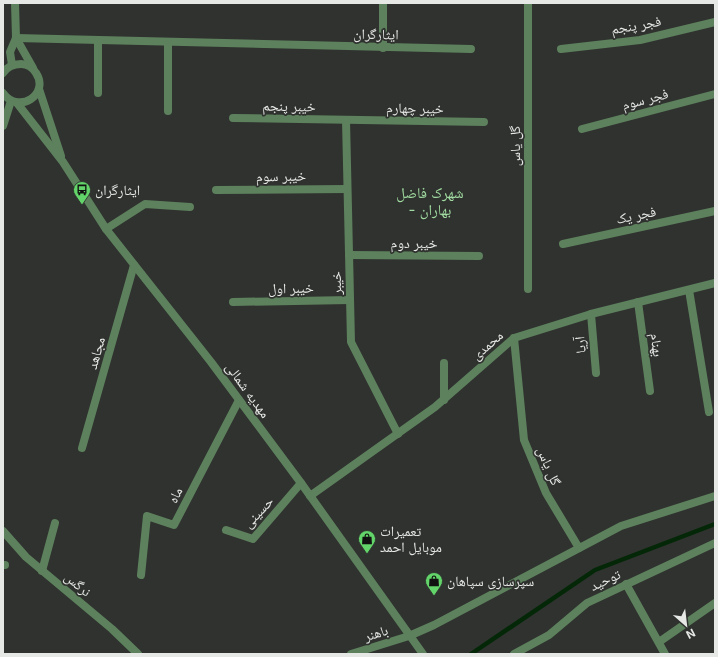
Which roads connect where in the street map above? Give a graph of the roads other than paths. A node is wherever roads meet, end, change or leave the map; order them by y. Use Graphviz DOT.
graph roads {
  1 [pos="15,3"];
  2 [pos="383,3"];
  3 [pos="528,3"];
  4 [pos="715,22"];
  5 [pos="16,38"];
  6 [pos="98,40"];
  7 [pos="168,42"];
  8 [pos="384,48"];
  9 [pos="472,49"];
  10 [pos="561,49"];
  11 [pos="6,69"];
  12 [pos="34,70"];
  13 [pos="39,89"];
  14 [pos="98,93"];
  15 [pos="3,94"];
  16 [pos="715,94"];
  17 [pos="14,102"];
  18 [pos="168,111"];
  19 [pos="233,118"];
  20 [pos="346,120"];
  21 [pos="484,122"];
  22 [pos="3,126"];
  23 [pos="582,129"];
  24 [pos="63,162"];
  25 [pos="347,189"];
  26 [pos="216,190"];
  27 [pos="190,207"];
  28 [pos="715,211"];
  29 [pos="106,228"];
  30 [pos="563,244"];
  31 [pos="349,255"];
  32 [pos="479,256"];
  33 [pos="134,264"];
  34 [pos="715,283"];
  35 [pos="528,289"];
  36 [pos="688,290"];
  37 [pos="350,300"];
  38 [pos="233,302"];
  39 [pos="638,302"];
  40 [pos="591,314"];
  41 [pos="514,338"];
  42 [pos="444,363"];
  43 [pos="596,373"];
  44 [pos="650,391"];
  45 [pos="239,400"];
  46 [pos="444,400"];
  47 [pos="709,412"];
  48 [pos="398,434"];
  49 [pos="82,448"];
  50 [pos="301,483"];
  51 [pos="310,496"];
  52 [pos="715,496"];
  53 [pos="55,523"];
  54 [pos="226,530"];
  55 [pos="3,531"];
  56 [pos="715,543"];
  57 [pos="579,548"];
  58 [pos="42,570"];
  59 [pos="142,575"];
  60 [pos="626,584"];
  61 [pos="715,602"];
  62 [pos="409,636"];
  63 [pos="659,642"];
  64 [pos="422,652"];
  65 [pos="138,654"];
  66 [pos="351,654"];
  67 [pos="514,654"];
  68 [pos="665,654"];
  1 -- 5 [label="street"];
  2 -- 8 [label="street"];
  3 -- 35 [label="street, گل یاس"];
  4 -- 10 [label="street, فجر پنجم"];
  5 -- 6 [label="street, ایثارگران"];
  5 -- 11 [label="street"];
  5 -- 12 [label="street, مهدیه شمالی"];
  6 -- 7 [label="street, ایثارگران"];
  6 -- 14 [label="street"];
  7 -- 8 [label="street, ایثارگران"];
  7 -- 18 [label="street"];
  8 -- 9 [label="street, ایثارگران"];
  11 -- 12 [label="street"];
  12 -- 13 [label="street, مهدیه شمالی"];
  13 -- 17 [label="street"];
  13 -- 24 [label="street, مهدیه شمالی"];
  15 -- 17 [label="street, مهدیه شمالی"];
  16 -- 23 [label="street, فجر سوم"];
  17 -- 22 [label="street"];
  17 -- 24 [label="street, مهدیه شمالی"];
  19 -- 20 [label="street, خیبر پنجم"];
  20 -- 21 [label="street, خیبر چهارم"];
  20 -- 25 [label="street, خیبر"];
  24 -- 29 [label="street, مهدیه شمالی"];
  25 -- 26 [label="street, خیبر سوم"];
  25 -- 31 [label="street, خیبر"];
  27 -- 29 [label="street"];
  28 -- 30 [label="street, فجر یک"];
  29 -- 33 [label="street, مهدیه شمالی"];
  31 -- 32 [label="street, خیبر دوم"];
  31 -- 37 [label="street, خیبر"];
  33 -- 45 [label="street, مهدیه شمالی"];
  33 -- 49 [label="street, مجاهد"];
  34 -- 36 [label="street, محمدی"];
  36 -- 39 [label="street, محمدی"];
  36 -- 47 [label="street"];
  37 -- 38 [label="street, خیبر اول"];
  37 -- 48 [label="street, خیبر"];
  39 -- 40 [label="street, محمدی"];
  39 -- 44 [label="street, بهنام"];
  40 -- 41 [label="street, محمدی"];
  40 -- 43 [label="street, آریا"];
  41 -- 46 [label="street, محمدی"];
  41 -- 57 [label="street, گل یاس"];
  42 -- 46 [label="street"];
  45 -- 50 [label="street, مهدیه شمالی"];
  45 -- 59 [label="street, ماه"];
  46 -- 48 [label="street, محمدی"];
  48 -- 51 [label="street, محمدی"];
  50 -- 51 [label="street, مهدیه شمالی"];
  50 -- 54 [label="street, حسینی"];
  51 -- 62 [label="street, مهدیه شمالی"];
  52 -- 57 [label="street, باهنر"];
  53 -- 58 [label="street"];
  55 -- 58 [label="street, نرگس"];
  56 -- 60 [label="street, توحید"];
  57 -- 62 [label="street, باهنر"];
  58 -- 65 [label="street, نرگس"];
  60 -- 63 [label="street"];
  60 -- 67 [label="street, توحید"];
  61 -- 63 [label="street"];
  62 -- 64 [label="street, مهدیه شمالی"];
  62 -- 66 [label="street, باهنر"];
  63 -- 68 [label="street"];
}
